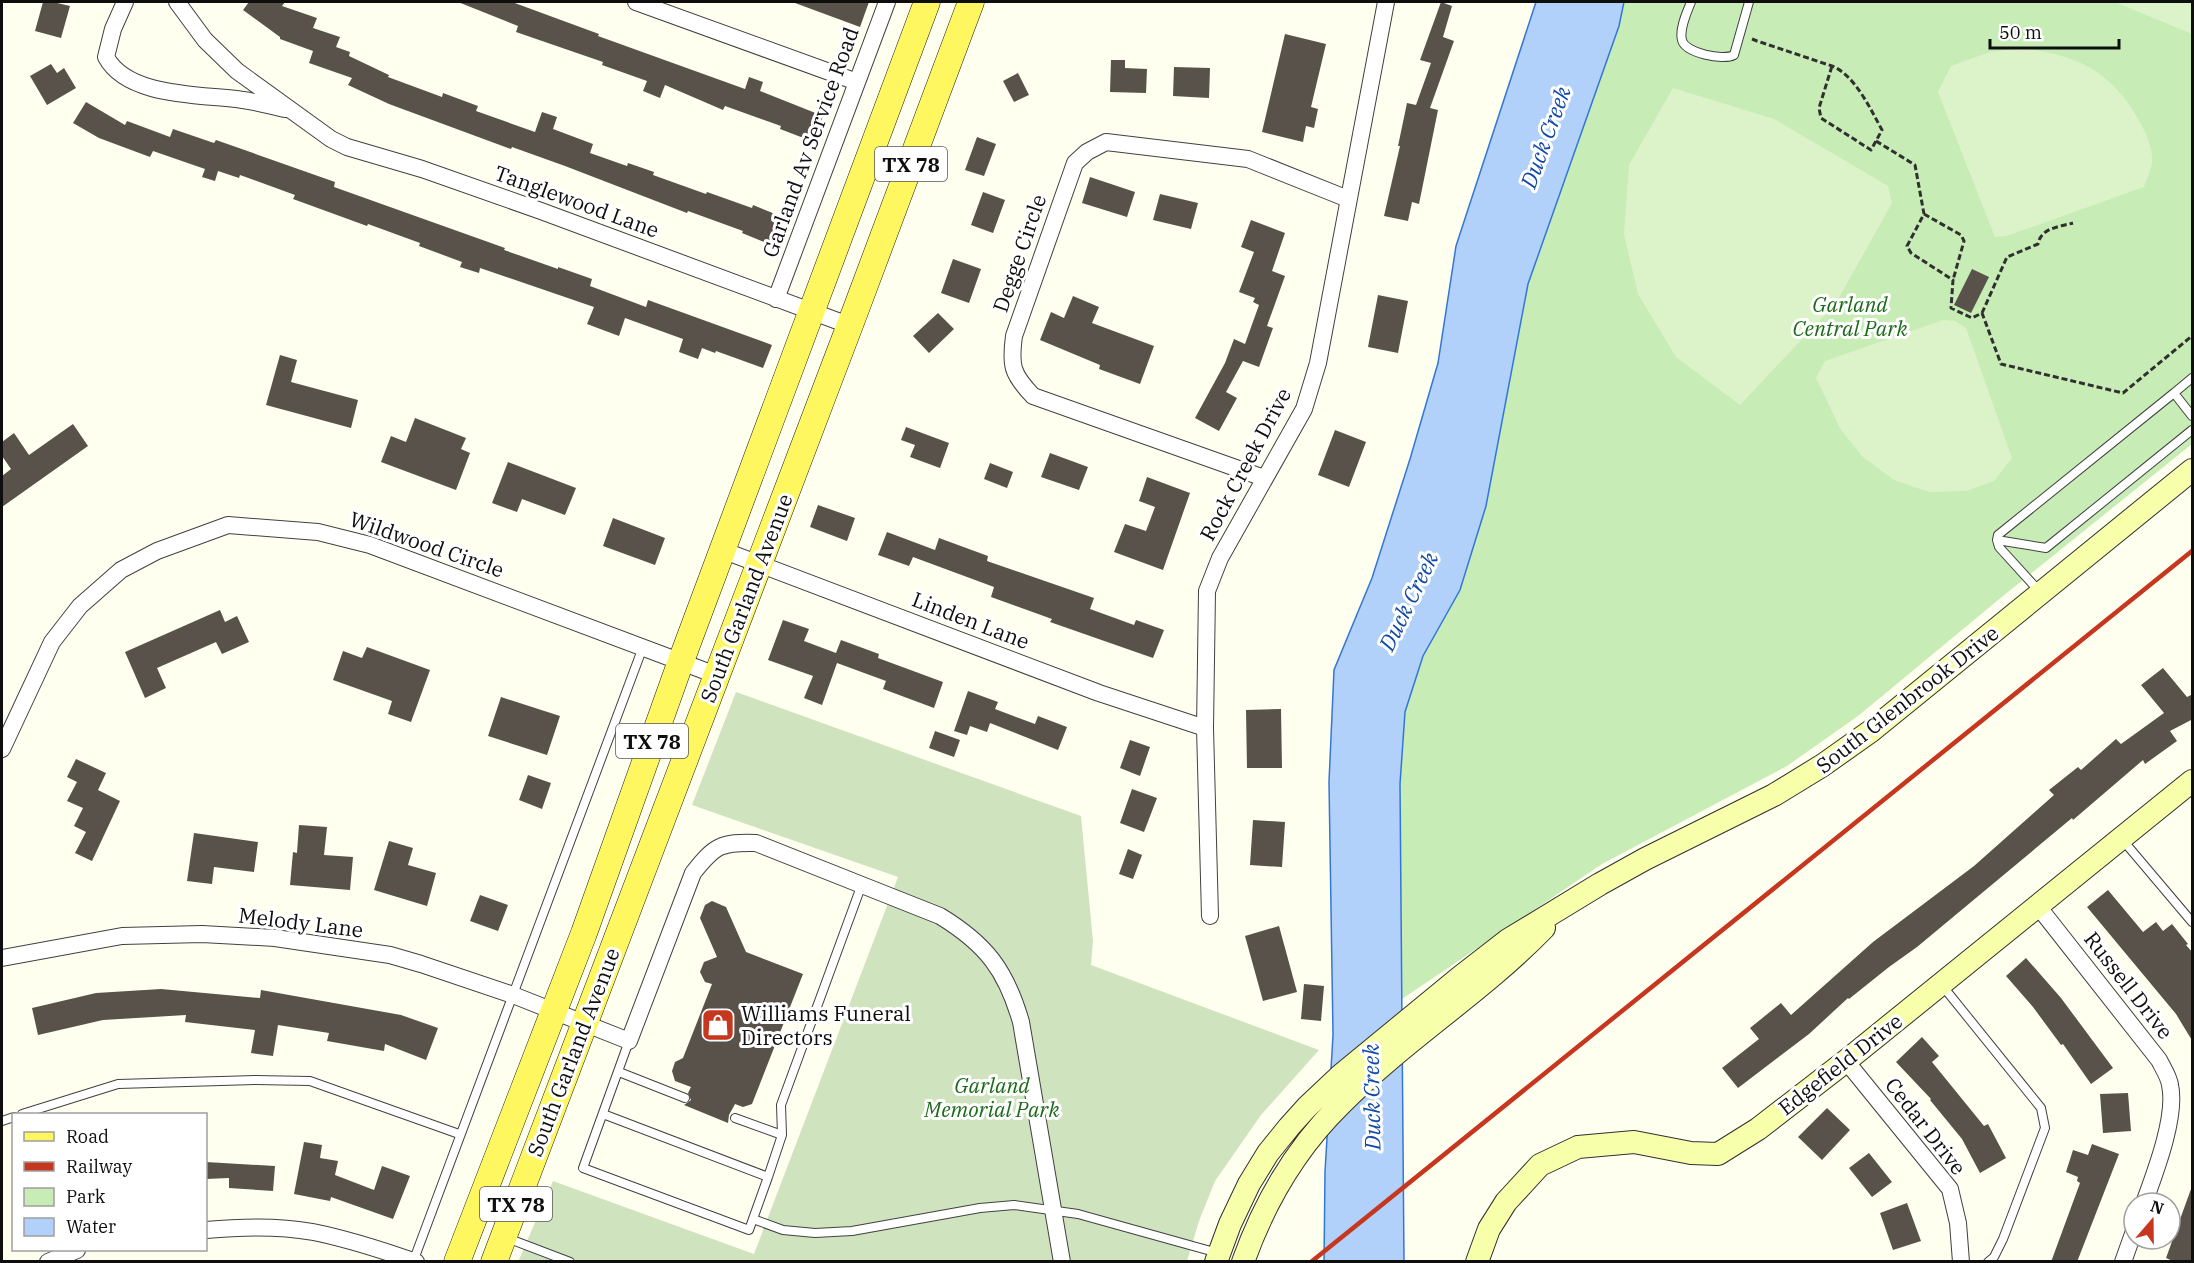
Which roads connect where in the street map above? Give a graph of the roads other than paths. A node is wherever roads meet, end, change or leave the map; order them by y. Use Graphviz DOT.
graph roads {
  1 [pos="125,2"];
  2 [pos="177,2"];
  3 [pos="636,2"];
  4 [pos="887,2"];
  5 [pos="927,2"];
  6 [pos="971,2"];
  7 [pos="1386,2"];
  8 [pos="1690,2"];
  9 [pos="1749,2"];
  10 [pos="856,82"];
  11 [pos="292,111"];
  12 [pos="1348,199"];
  13 [pos="776,299"];
  14 [pos="812,311"];
  15 [pos="851,326"];
  16 [pos="2193,378"];
  17 [pos="2174,393"];
  18 [pos="2193,416"];
  19 [pos="2193,430"];
  20 [pos="2193,470"];
  21 [pos="1264,478"];
  22 [pos="1997,540"];
  23 [pos="722,550"];
  24 [pos="758,563"];
  25 [pos="2041,594"];
  26 [pos="643,647"];
  27 [pos="681,662"];
  28 [pos="716,675"];
  29 [pos="1206,728"];
  30 [pos="2,749"];
  31 [pos="2193,781"];
  32 [pos="2121,838"];
  33 [pos="862,884"];
  34 [pos="2037,905"];
  35 [pos="1210,916"];
  36 [pos="2193,922"];
  37 [pos="2,958"];
  38 [pos="1940,984"];
  39 [pos="1462,987"];
  40 [pos="513,995"];
  41 [pos="554,1011"];
  42 [pos="585,1023"];
  43 [pos="629,1041"];
  44 [pos="1846,1061"];
  45 [pos="619,1072"];
  46 [pos="685,1098"];
  47 [pos="25,1113"];
  48 [pos="603,1114"];
  49 [pos="735,1118"];
  50 [pos="459,1134"];
  51 [pos="782,1135"];
  52 [pos="768,1176"];
  53 [pos="2149,1191"];
  54 [pos="1053,1210"];
  55 [pos="753,1219"];
  56 [pos="207,1230"];
  57 [pos="504,1237"];
  58 [pos="75,1251"];
  59 [pos="1217,1257"];
  60 [pos="414,1261"];
  61 [pos="48,1262"];
  62 [pos="456,1262"];
  63 [pos="494,1262"];
  64 [pos="570,1262"];
  65 [pos="1062,1262"];
  66 [pos="1243,1262"];
  67 [pos="1477,1262"];
  68 [pos="1961,1262"];
  69 [pos="1988,1262"];
  1 -- 11 [label="street, Tanglewood Lane"];
  2 -- 11 [label="street, Tanglewood Lane"];
  3 -- 10 [label="street"];
  4 -- 10 [label="street, Garland Av Service Road"];
  5 -- 14 [label="main road, South Garland Avenue / TX 78"];
  6 -- 15 [label="main road, South Garland Avenue / TX 78"];
  7 -- 12 [label="street, Rock Creek Drive"];
  8 -- 9 [label="lane"];
  10 -- 13 [label="street, Garland Av Service Road"];
  11 -- 13 [label="street, Tanglewood Lane"];
  12 -- 21 [label="street, Rock Creek Drive"];
  12 -- 21 [label="street, Degge Circle"];
  13 -- 14 [label="street, Tanglewood Lane"];
  14 -- 15 [label="street, Tanglewood Lane"];
  14 -- 23 [label="main road, South Garland Avenue / TX 78"];
  15 -- 24 [label="main road, South Garland Avenue / TX 78"];
  16 -- 17 [label="lane"];
  17 -- 18 [label="lane"];
  17 -- 22 [label="lane"];
  19 -- 22 [label="lane"];
  20 -- 25 [label="street, South Glenbrook Drive"];
  21 -- 29 [label="street, Rock Creek Drive"];
  22 -- 25 [label="lane"];
  23 -- 24 [label="street, Linden Lane"];
  23 -- 27 [label="main road, South Garland Avenue / TX 78"];
  24 -- 28 [label="main road, South Garland Avenue / TX 78"];
  24 -- 29 [label="street, Linden Lane"];
  25 -- 39 [label="street, South Glenbrook Drive"];
  26 -- 27 [label="street, Wildwood Circle"];
  26 -- 30 [label="street, Wildwood Circle"];
  26 -- 40 [label="lane"];
  27 -- 28 [label="street, Wildwood Circle"];
  27 -- 41 [label="main road, South Garland Avenue / TX 78"];
  28 -- 42 [label="main road, South Garland Avenue / TX 78"];
  29 -- 35 [label="street, Rock Creek Drive"];
  31 -- 32 [label="street, Edgefield Drive"];
  32 -- 34 [label="street, Edgefield Drive"];
  32 -- 36 [label="lane"];
  33 -- 43 [label="street"];
  33 -- 51 [label="lane"];
  33 -- 54 [label="street"];
  34 -- 38 [label="street, Edgefield Drive"];
  34 -- 53 [label="street, Russell Drive"];
  37 -- 40 [label="street, Melody Lane"];
  38 -- 44 [label="street, Edgefield Drive"];
  38 -- 69 [label="lane"];
  39 -- 59 [label="street, South Glenbrook Drive"];
  39 -- 66 [label="street, South Glenbrook Drive"];
  40 -- 41 [label="street, Melody Lane"];
  40 -- 50 [label="lane"];
  41 -- 42 [label="street, Melody Lane"];
  41 -- 62 [label="main road, South Garland Avenue / TX 78"];
  42 -- 43 [label="street, Melody Lane"];
  42 -- 57 [label="main road, South Garland Avenue / TX 78"];
  43 -- 45 [label="lane"];
  44 -- 67 [label="street, Edgefield Drive"];
  44 -- 68 [label="street, Cedar Drive"];
  45 -- 46 [label="lane"];
  45 -- 48 [label="lane"];
  47 -- 50 [label="lane"];
  48 -- 52 [label="lane"];
  48 -- 55 [label="lane"];
  49 -- 51 [label="lane"];
  50 -- 60 [label="lane"];
  51 -- 52 [label="lane"];
  52 -- 55 [label="lane"];
  54 -- 55 [label="lane"];
  54 -- 59 [label="lane"];
  54 -- 65 [label="street"];
  56 -- 60 [label="street"];
  57 -- 63 [label="main road, South Garland Avenue / TX 78"];
  57 -- 64 [label="lane"];
  58 -- 61 [label="street"];
}
